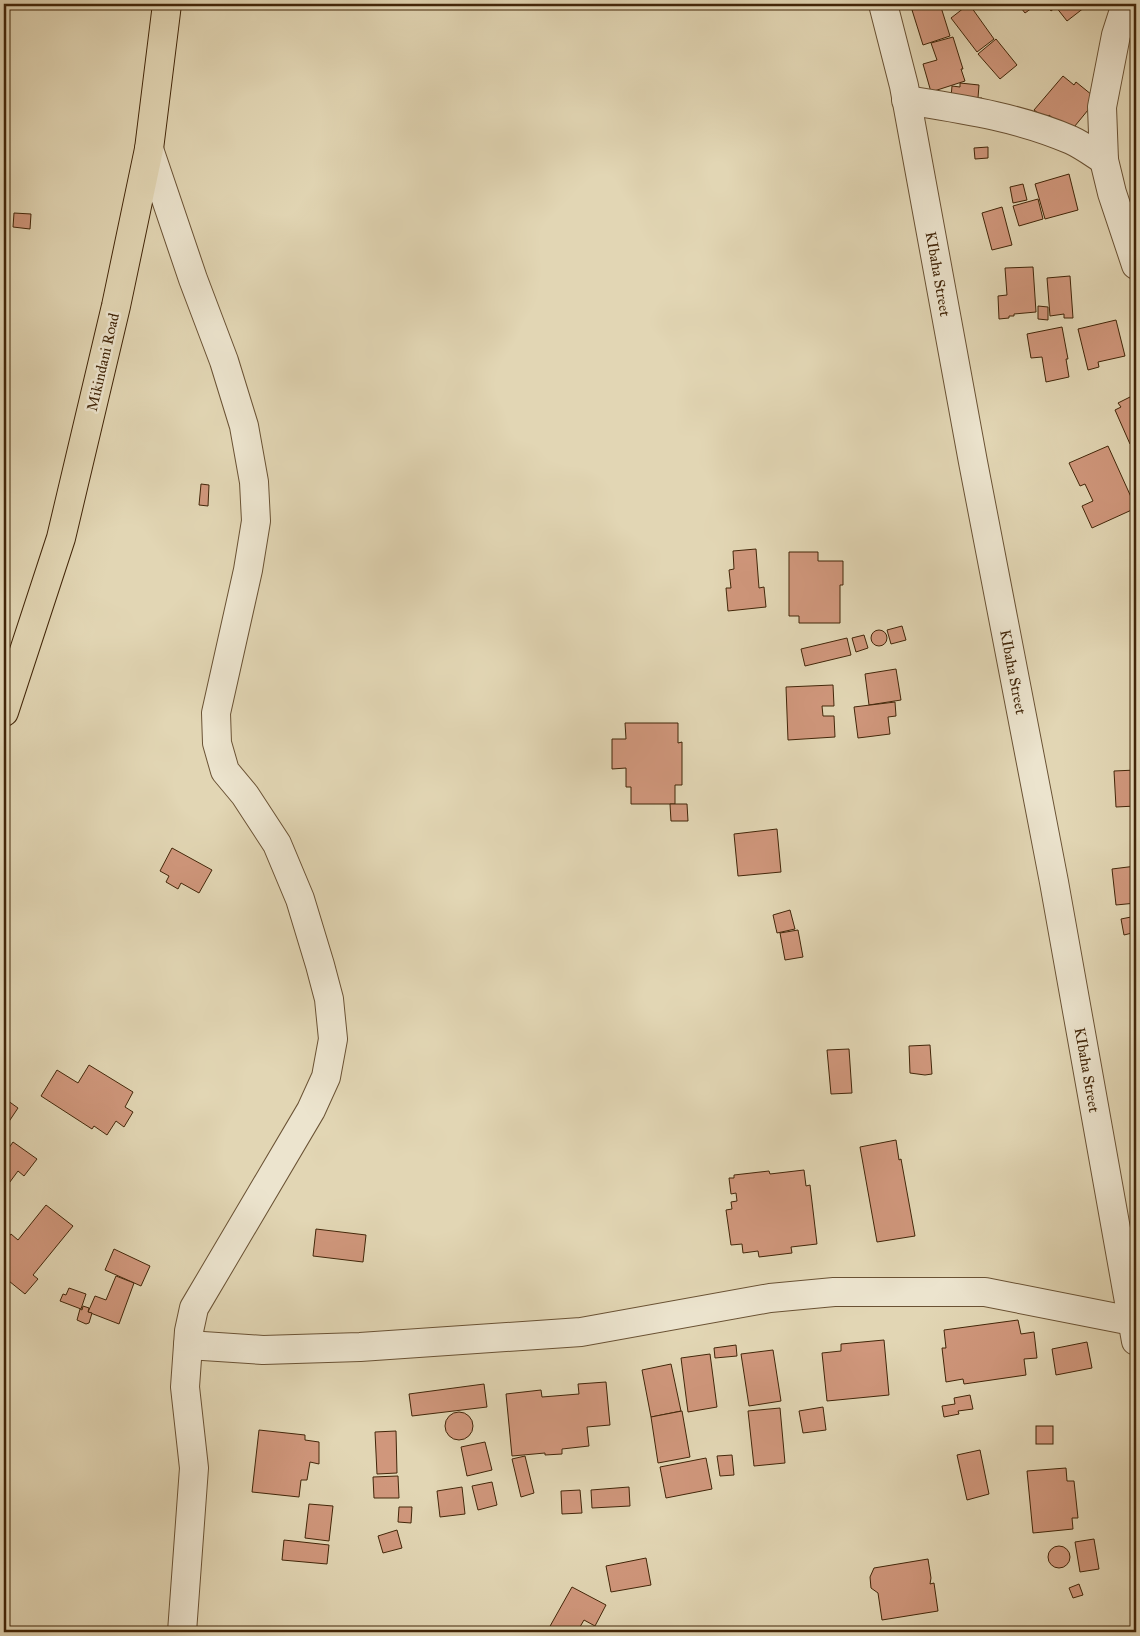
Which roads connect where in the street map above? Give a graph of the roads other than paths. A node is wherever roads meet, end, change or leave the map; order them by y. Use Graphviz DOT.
graph roads {
  1 [pos="167,4"];
  2 [pos="883,4"];
  3 [pos="1128,10"];
  4 [pos="906,100"];
  5 [pos="149,149"];
  6 [pos="1104,160"];
  7 [pos="1136,264"];
  8 [pos="4,712"];
  9 [pos="1134,1331"];
  10 [pos="188,1345"];
  11 [pos="182,1632"];
  1 -- 5 [label="highway, Mikindani Road"];
  2 -- 4 [label="street, KIbaha Street"];
  3 -- 6 [label="street"];
  4 -- 6 [label="street"];
  4 -- 9 [label="street, KIbaha Street"];
  5 -- 8 [label="highway, Mikindani Road"];
  5 -- 10 [label="street"];
  6 -- 7 [label="street"];
  9 -- 10 [label="street"];
  10 -- 11 [label="street"];
}
